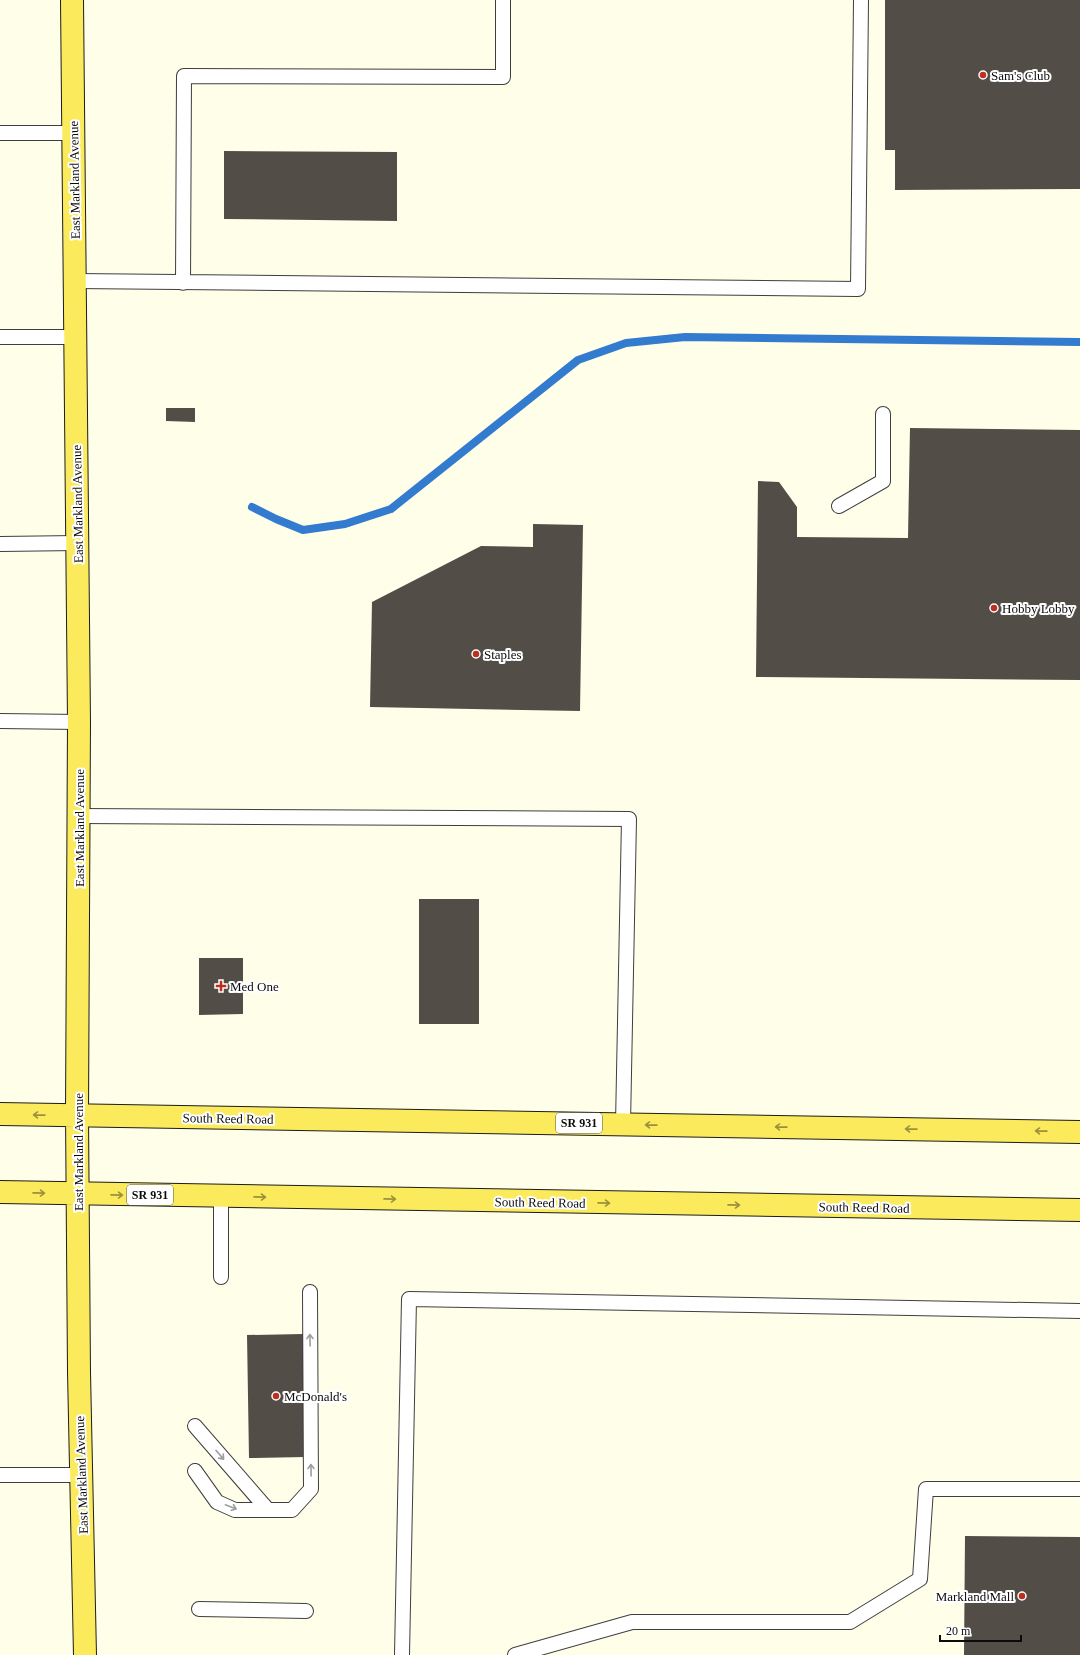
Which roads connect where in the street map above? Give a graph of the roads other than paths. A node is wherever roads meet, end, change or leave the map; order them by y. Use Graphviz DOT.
graph roads {
  1 [pos="72,0"];
  2 [pos="503,0"];
  3 [pos="861,0"];
  4 [pos="0,133"];
  5 [pos="74,133"];
  6 [pos="75,281"];
  7 [pos="183,283"];
  8 [pos="0,337"];
  9 [pos="76,337"];
  10 [pos="882,414"];
  11 [pos="839,506"];
  12 [pos="77,543"];
  13 [pos="0,544"];
  14 [pos="0,721"];
  15 [pos="79,722"];
  16 [pos="79,816"];
  17 [pos="0,1114"];
  18 [pos="77,1115"];
  19 [pos="623,1124"];
  20 [pos="1080,1132"];
  21 [pos="0,1192"];
  22 [pos="78,1194"];
  23 [pos="221,1196"];
  24 [pos="1080,1210"];
  25 [pos="222,1277"];
  26 [pos="310,1292"];
  27 [pos="1080,1311"];
  28 [pos="195,1426"];
  29 [pos="196,1470"];
  30 [pos="0,1475"];
  31 [pos="80,1475"];
  32 [pos="1080,1489"];
  33 [pos="268,1510"];
  34 [pos="199,1609"];
  35 [pos="306,1611"];
  36 [pos="85,1655"];
  37 [pos="402,1655"];
  38 [pos="515,1655"];
  1 -- 5 [label="main road, East Markland Avenue"];
  2 -- 7 [label="lane"];
  3 -- 7 [label="lane"];
  4 -- 5 [label="lane"];
  5 -- 6 [label="main road, East Markland Avenue"];
  6 -- 7 [label="lane"];
  6 -- 9 [label="main road, East Markland Avenue"];
  8 -- 9 [label="lane"];
  9 -- 12 [label="main road, East Markland Avenue"];
  10 -- 11 [label="lane"];
  12 -- 13 [label="lane"];
  12 -- 15 [label="main road, East Markland Avenue"];
  14 -- 15 [label="lane"];
  15 -- 16 [label="main road, East Markland Avenue"];
  16 -- 18 [label="main road, East Markland Avenue"];
  16 -- 19 [label="lane"];
  18 -- 17 [label="main road, South Reed Road / SR 931, one-way"];
  18 -- 19 [label="main road, South Reed Road / SR 931"];
  18 -- 22 [label="main road, East Markland Avenue"];
  20 -- 19 [label="main road, South Reed Road / SR 931, one-way"];
  21 -- 22 [label="main road, South Reed Road / SR 931, one-way"];
  22 -- 23 [label="main road, South Reed Road / SR 931, one-way"];
  22 -- 31 [label="main road, East Markland Avenue"];
  23 -- 24 [label="main road, South Reed Road / SR 931, one-way"];
  23 -- 25 [label="lane"];
  33 -- 26 [label="lane, one-way"];
  27 -- 37 [label="lane"];
  28 -- 33 [label="lane, one-way"];
  29 -- 33 [label="lane, one-way"];
  30 -- 31 [label="lane"];
  31 -- 36 [label="main road, East Markland Avenue"];
  32 -- 38 [label="lane"];
  34 -- 35 [label="lane"];
}
